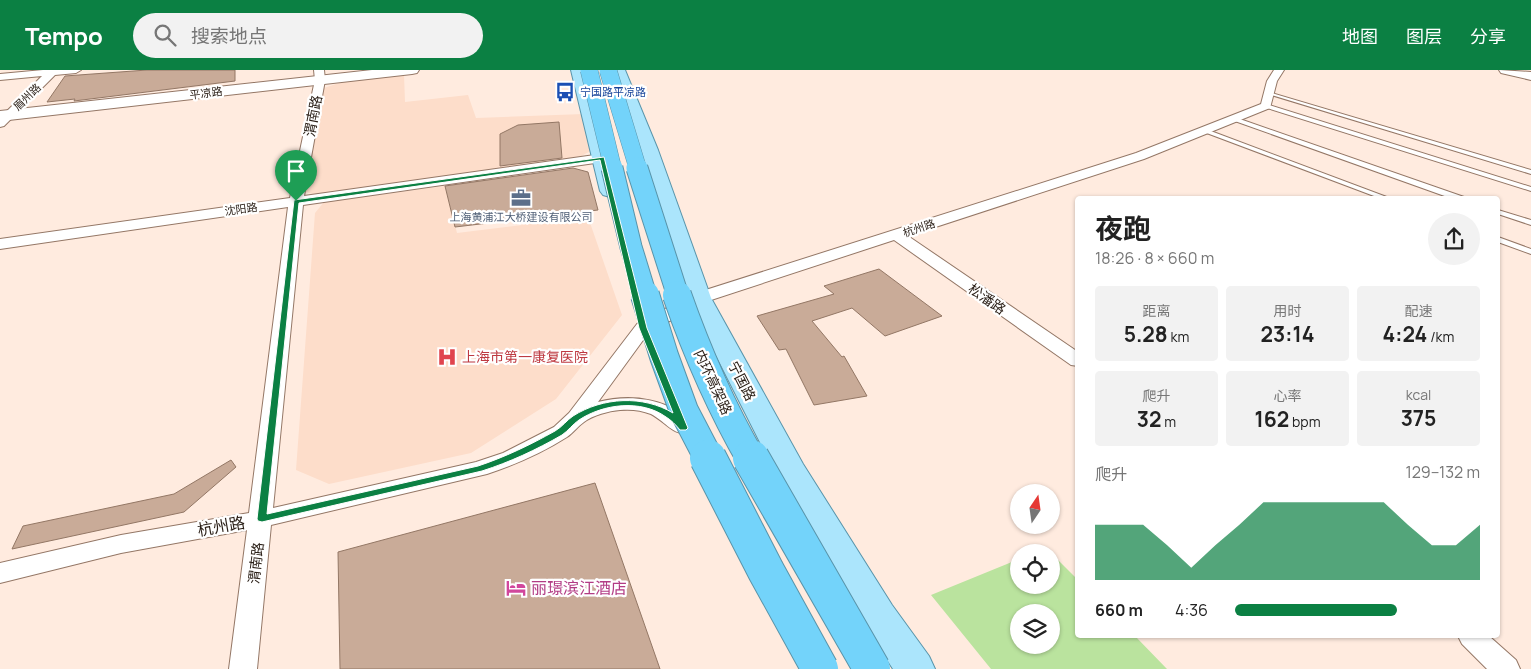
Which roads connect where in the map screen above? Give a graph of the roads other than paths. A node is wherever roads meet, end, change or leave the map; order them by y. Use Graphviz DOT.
graph roads {
  1 [pos="76,70"];
  2 [pos="412,70"];
  3 [pos="578,70"];
  4 [pos="589,70"];
  5 [pos="608,70"];
  6 [pos="618,70"];
  7 [pos="1279,70"];
  8 [pos="1506,70"];
  9 [pos="54,71"];
  10 [pos="320,75"];
  11 [pos="0,76"];
  12 [pos="1531,76"];
  13 [pos="1270,93"];
  14 [pos="1266,106"];
  15 [pos="3,119"];
  16 [pos="1234,119"];
  17 [pos="1206,130"];
  18 [pos="602,158"];
  19 [pos="1531,172"];
  20 [pos="1531,190"];
  21 [pos="1381,196"];
  22 [pos="1452,196"];
  23 [pos="296,201"];
  24 [pos="1500,213"];
  25 [pos="1531,223"];
  26 [pos="897,235"];
  27 [pos="1500,240"];
  28 [pos="0,244"];
  29 [pos="1531,252"];
  30 [pos="699,298"];
  31 [pos="643,328"];
  32 [pos="1075,359"];
  33 [pos="576,418"];
  34 [pos="683,428"];
  35 [pos="262,519"];
  36 [pos="0,573"];
  37 [pos="1473,638"];
  38 [pos="243,669"];
  39 [pos="811,669"];
  40 [pos="820,669"];
  41 [pos="872,669"];
  42 [pos="915,669"];
  43 [pos="1506,669"];
  1 -- 9 [label="street"];
  2 -- 10 [label="main road, 平凉路"];
  3 -- 18 [label="main road"];
  4 -- 40 [label="highway, bridge"];
  5 -- 41 [label="highway, 内环高架路, bridge"];
  6 -- 30 [label="main road, 宁国路"];
  7 -- 13 [label="street"];
  8 -- 12 [label="main road"];
  9 -- 11 [label="street"];
  9 -- 15 [label="street, 眉州路"];
  10 -- 15 [label="main road, 平凉路"];
  10 -- 23 [label="street, 渭南路"];
  13 -- 14 [label="street"];
  13 -- 19 [label="lane"];
  14 -- 16 [label="street, 杭州路"];
  14 -- 20 [label="lane"];
  16 -- 17 [label="street, 杭州路"];
  16 -- 22 [label="lane"];
  17 -- 21 [label="lane"];
  17 -- 26 [label="street, 杭州路"];
  18 -- 23 [label="street, 沈阳路"];
  18 -- 31 [label="main road"];
  23 -- 28 [label="street, 沈阳路"];
  23 -- 35 [label="street, 渭南路"];
  24 -- 25 [label="lane"];
  26 -- 30 [label="street, 杭州路"];
  26 -- 32 [label="street, 松潘路"];
  27 -- 29 [label="lane"];
  30 -- 31 [label="street, 杭州路"];
  30 -- 42 [label="main road, 宁国路"];
  31 -- 33 [label="street, 杭州路"];
  31 -- 34 [label="main road"];
  33 -- 34 [label="street, 杭州路"];
  33 -- 35 [label="street, 杭州路"];
  34 -- 39 [label="main road"];
  35 -- 36 [label="street, 杭州路"];
  35 -- 38 [label="street, 渭南路"];
  37 -- 43 [label="street"];
}
